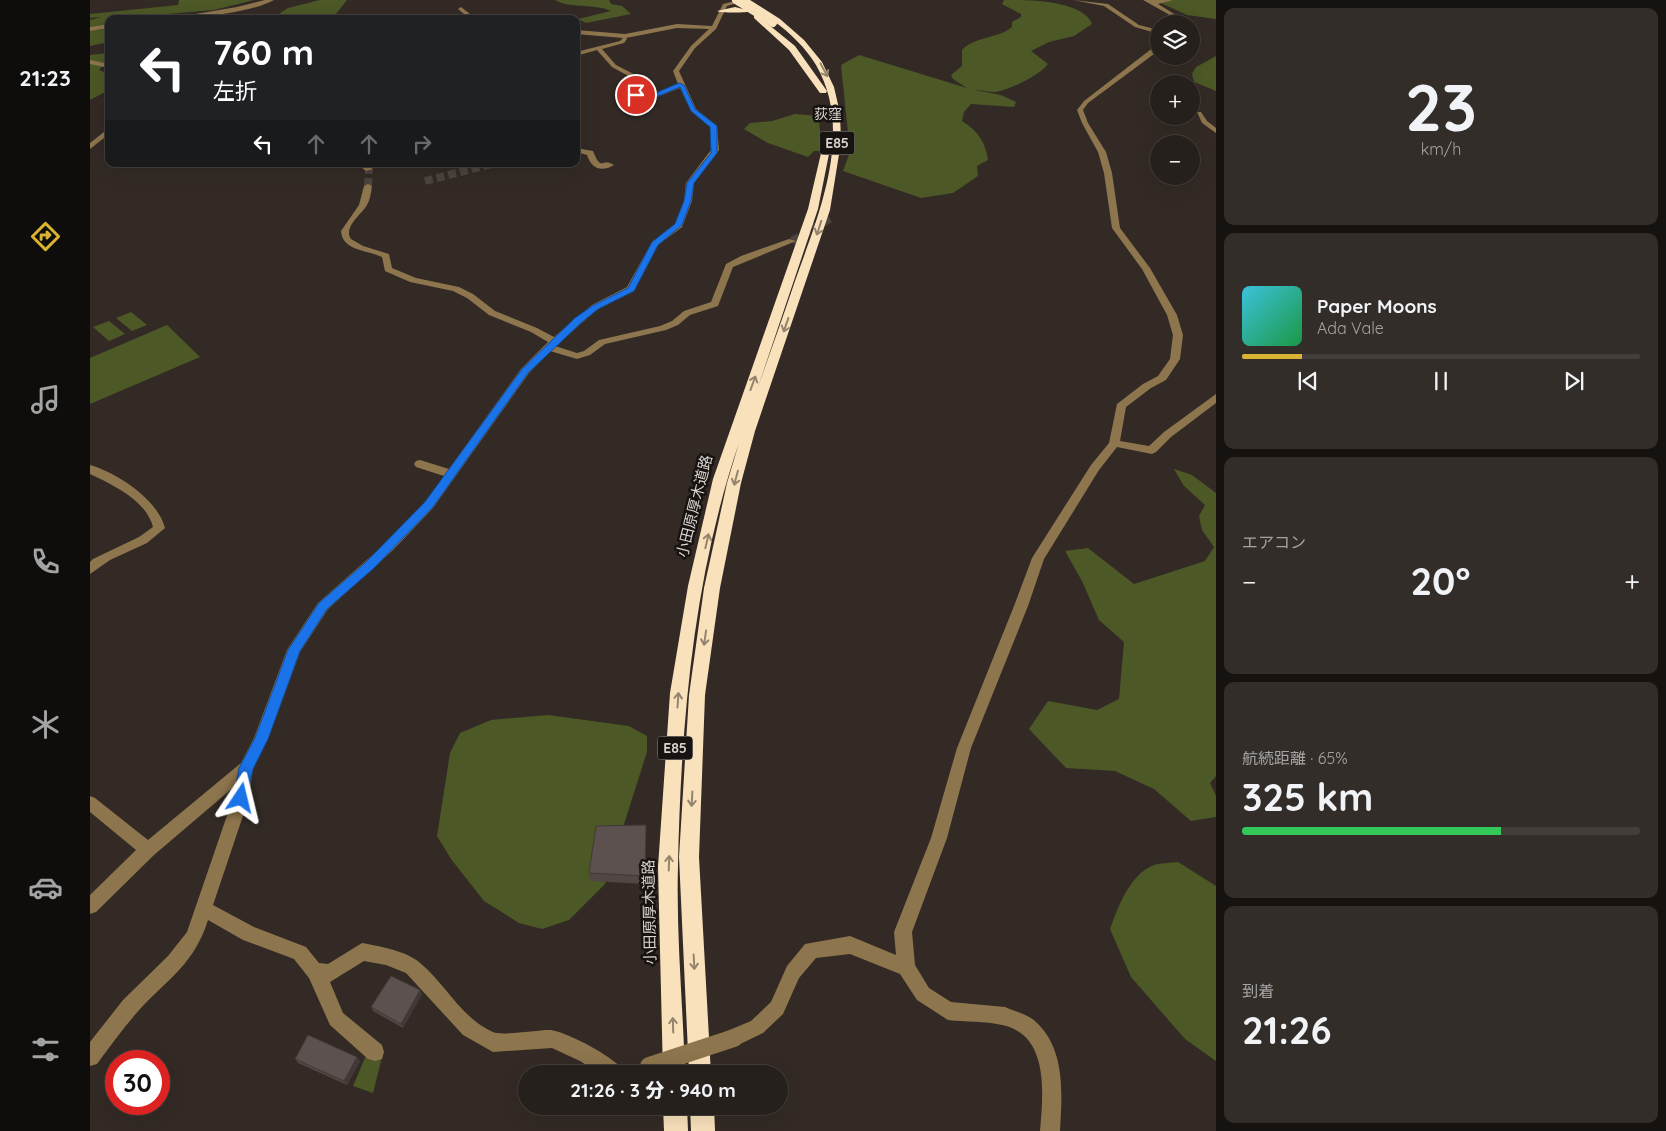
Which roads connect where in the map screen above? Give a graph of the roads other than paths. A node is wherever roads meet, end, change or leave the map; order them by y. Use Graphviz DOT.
graph roads {
  1 [pos="271,0"];
  2 [pos="746,0"];
  3 [pos="757,0"];
  4 [pos="1076,0"];
  5 [pos="1146,0"];
  6 [pos="1170,0"];
  7 [pos="731,1"];
  8 [pos="1152,3"];
  9 [pos="461,9"];
  10 [pos="720,11"];
  11 [pos="748,11"];
  12 [pos="196,15"];
  13 [pos="466,15"];
  14 [pos="1173,15"];
  15 [pos="776,22"];
  16 [pos="105,27"];
  17 [pos="714,28"];
  18 [pos="90,29"];
  19 [pos="1150,30"];
  20 [pos="580,32"];
  21 [pos="624,36"];
  22 [pos="596,48"];
  23 [pos="809,48"];
  24 [pos="580,53"];
  25 [pos="1150,55"];
  26 [pos="90,62"];
  27 [pos="105,64"];
  28 [pos="682,85"];
  29 [pos="823,91"];
  30 [pos="1200,114"];
  31 [pos="1216,130"];
  32 [pos="105,134"];
  33 [pos="90,147"];
  34 [pos="580,151"];
  35 [pos="610,166"];
  36 [pos="366,167"];
  37 [pos="369,169"];
  38 [pos="368,186"];
  39 [pos="792,241"];
  40 [pos="796,278"];
  41 [pos="552,345"];
  42 [pos="1216,397"];
  43 [pos="743,430"];
  44 [pos="1114,443"];
  45 [pos="420,464"];
  46 [pos="90,469"];
  47 [pos="451,474"];
  48 [pos="90,569"];
  49 [pos="246,768"];
  50 [pos="90,803"];
  51 [pos="148,850"];
  52 [pos="90,906"];
  53 [pos="205,909"];
  54 [pos="906,968"];
  55 [pos="315,972"];
  56 [pos="375,1052"];
  57 [pos="90,1058"];
  58 [pos="604,1065"];
  59 [pos="658,1065"];
  60 [pos="674,1065"];
  61 [pos="700,1065"];
  62 [pos="675,1115"];
  63 [pos="702,1115"];
  64 [pos="676,1131"];
  65 [pos="703,1131"];
  66 [pos="1050,1131"];
  1 -- 12 [label="street"];
  2 -- 7 [label="street"];
  2 -- 15 [label="highway, 小田原厚木道路 / E85"];
  3 -- 23 [label="highway"];
  4 -- 19 [label="street"];
  5 -- 8 [label="street"];
  6 -- 8 [label="street"];
  7 -- 10 [label="street"];
  7 -- 11 [label="highway"];
  7 -- 15 [label="highway, 小田原厚木道路 / E85, bridge"];
  8 -- 14 [label="street"];
  9 -- 13 [label="street"];
  10 -- 11 [label="highway"];
  10 -- 17 [label="street"];
  11 -- 29 [label="highway"];
  15 -- 23 [label="highway, 小田原厚木道路 / E85"];
  15 -- 29 [label="highway, 小田原厚木道路 / E85"];
  16 -- 18 [label="street"];
  17 -- 21 [label="street"];
  17 -- 28 [label="street"];
  20 -- 21 [label="street"];
  21 -- 22 [label="street"];
  22 -- 24 [label="street"];
  22 -- 28 [label="street"];
  23 -- 40 [label="highway, 小田原厚木道路 / E85, one-way"];
  25 -- 44 [label="street"];
  26 -- 27 [label="street"];
  28 -- 41 [label="street"];
  29 -- 40 [label="highway, 小田原厚木道路 / E85"];
  30 -- 31 [label="street"];
  32 -- 33 [label="street"];
  34 -- 35 [label="street"];
  36 -- 37 [label="street"];
  38 -- 41 [label="street"];
  39 -- 41 [label="street"];
  40 -- 43 [label="highway, 小田原厚木道路 / E85"];
  41 -- 47 [label="street"];
  42 -- 44 [label="street"];
  60 -- 43 [label="highway, 小田原厚木道路 / E85, one-way"];
  43 -- 61 [label="highway, 小田原厚木道路 / E85, one-way"];
  44 -- 54 [label="street"];
  45 -- 47 [label="street"];
  46 -- 48 [label="street"];
  47 -- 49 [label="street"];
  49 -- 51 [label="street"];
  49 -- 53 [label="street"];
  50 -- 51 [label="street"];
  51 -- 52 [label="street"];
  53 -- 55 [label="street"];
  53 -- 57 [label="street"];
  54 -- 59 [label="street, bridge"];
  54 -- 66 [label="street"];
  55 -- 56 [label="street"];
  55 -- 58 [label="street"];
  62 -- 64 [label="highway"];
  63 -- 65 [label="highway"];
}
